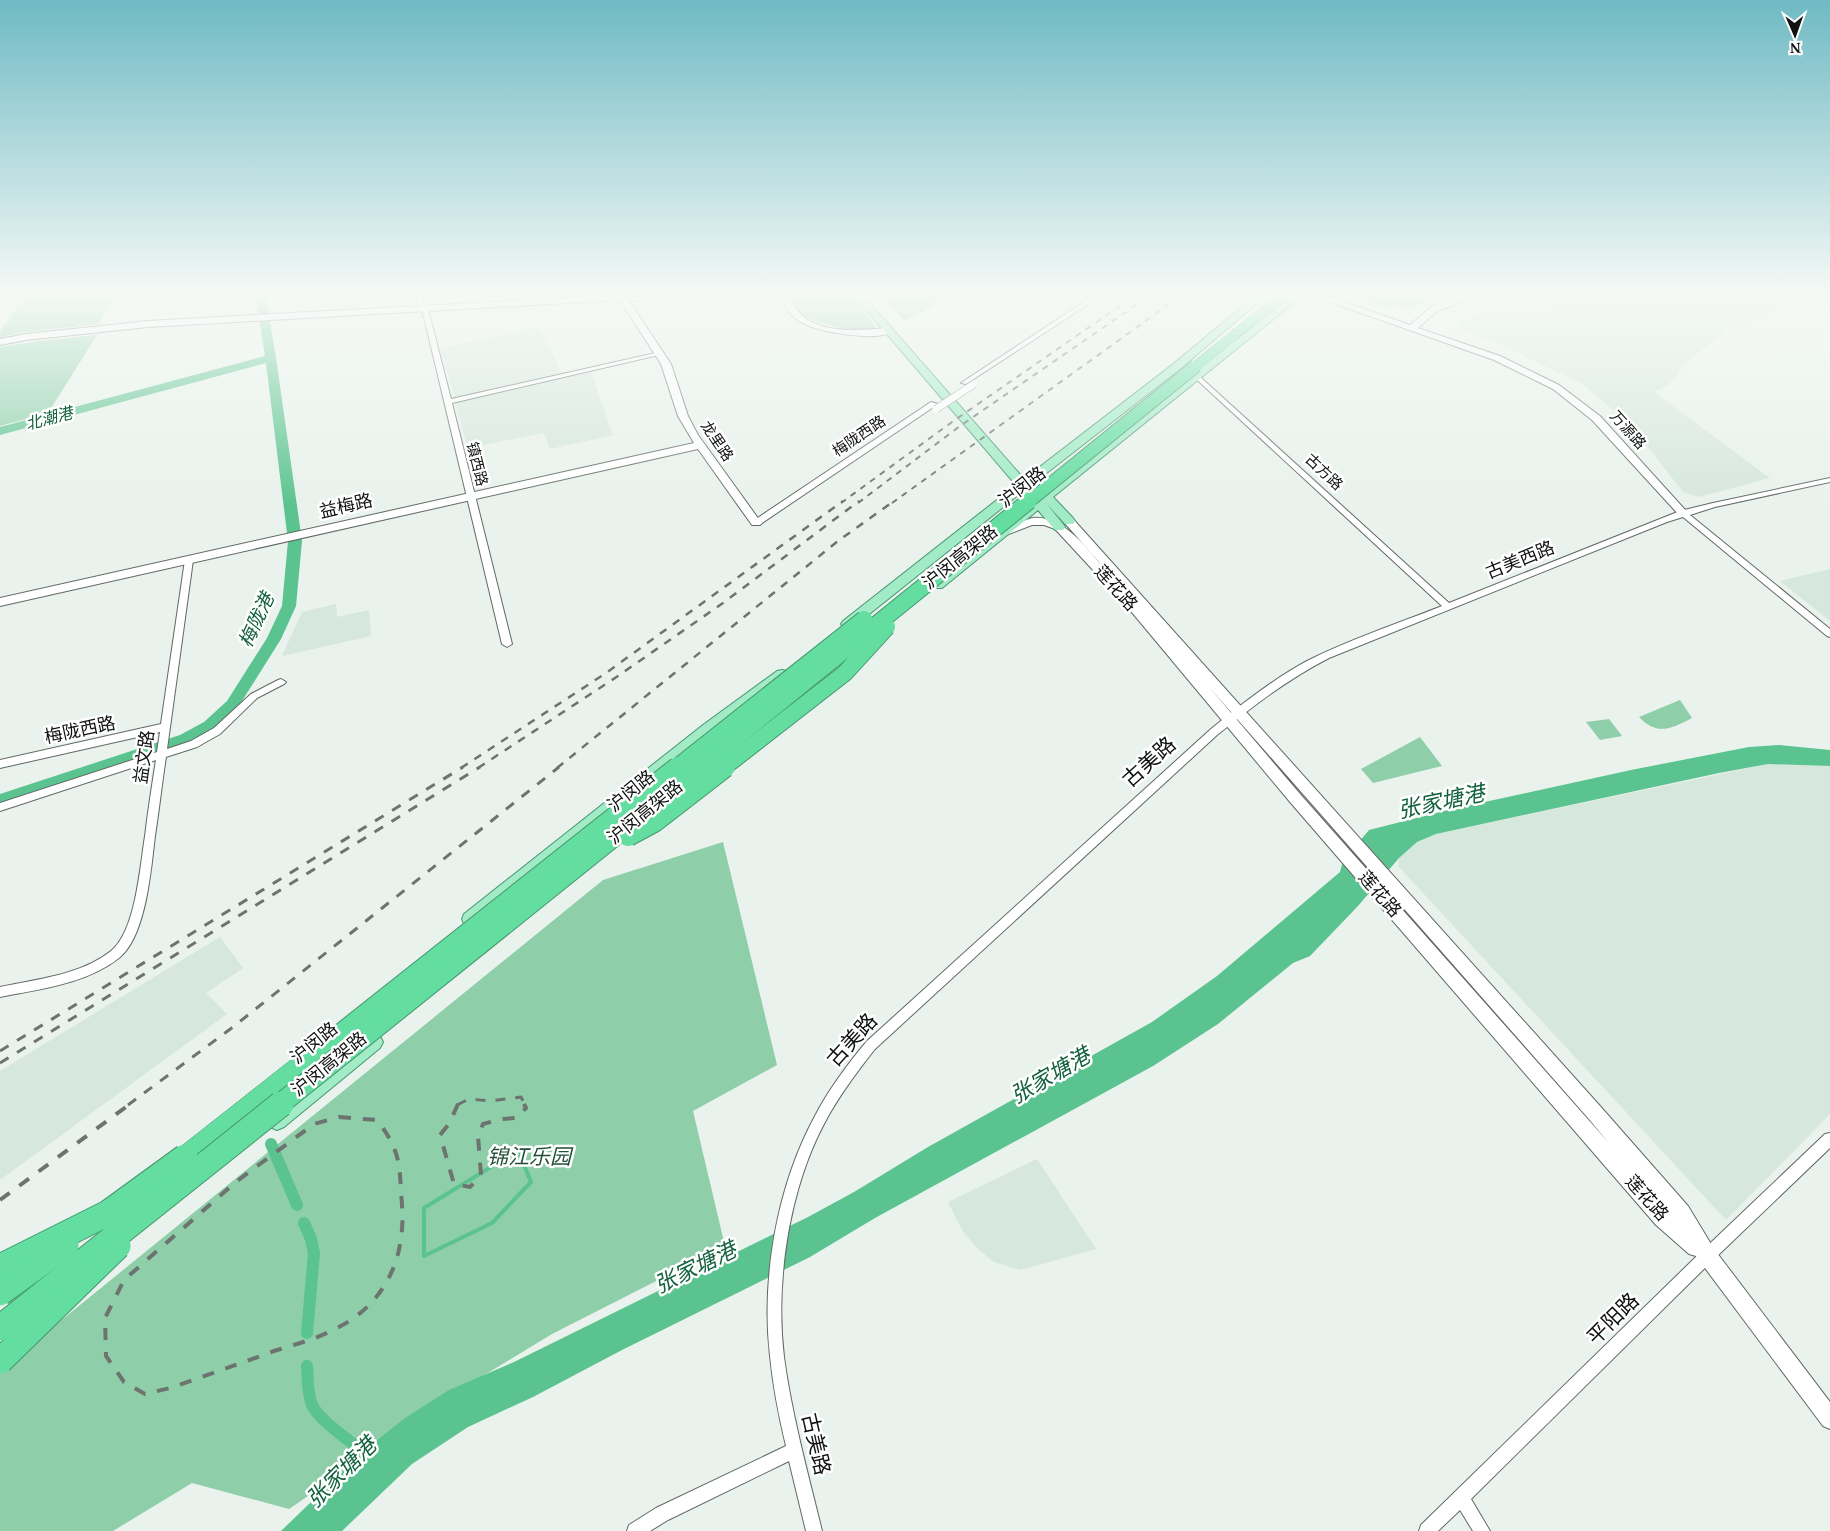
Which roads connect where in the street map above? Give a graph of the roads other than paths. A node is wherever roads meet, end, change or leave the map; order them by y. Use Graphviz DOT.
graph roads {
  1 [pos="438,363"];
  2 [pos="618,363"];
  3 [pos="665,363"];
  4 [pos="919,363"];
  5 [pos="927,363"];
  6 [pos="994,363"];
  7 [pos="1004,363"];
  8 [pos="1180,363"];
  9 [pos="1187,363"];
  10 [pos="1200,363"];
  11 [pos="1212,363"];
  12 [pos="1509,363"];
  13 [pos="1176,367"];
  14 [pos="1196,376"];
  15 [pos="448,402"];
  16 [pos="935,407"];
  17 [pos="700,445"];
  18 [pos="1830,480"];
  19 [pos="1027,482"];
  20 [pos="471,496"];
  21 [pos="1042,501"];
  22 [pos="1683,513"];
  23 [pos="756,523"];
  24 [pos="1064,524"];
  25 [pos="1006,531"];
  26 [pos="189,560"];
  27 [pos="0,602"];
  28 [pos="1447,606"];
  29 [pos="894,620"];
  30 [pos="1830,634"];
  31 [pos="507,644"];
  32 [pos="281,682"];
  33 [pos="1233,716"];
  34 [pos="166,727"];
  35 [pos="163,750"];
  36 [pos="0,764"];
  37 [pos="0,807"];
  38 [pos="580,864"];
  39 [pos="0,992"];
  40 [pos="318,1087"];
  41 [pos="1830,1139"];
  42 [pos="191,1164"];
  43 [pos="108,1213"];
  44 [pos="1707,1256"];
  45 [pos="0,1267"];
  46 [pos="0,1296"];
  47 [pos="0,1318"];
  48 [pos="0,1328"];
  49 [pos="0,1344"];
  50 [pos="0,1361"];
  51 [pos="1830,1419"];
  52 [pos="795,1450"];
  53 [pos="1461,1498"];
  54 [pos="635,1531"];
  55 [pos="814,1531"];
  56 [pos="1427,1531"];
  57 [pos="1482,1531"];
  1 -- 15 [label="street, 镇西路"];
  2 -- 15 [label="street"];
  3 -- 17 [label="main road, 龙里路"];
  4 -- 19 [label="main road"];
  5 -- 19 [label="main road"];
  6 -- 16 [label="street"];
  7 -- 16 [label="street, bridge"];
  8 -- 13 [label="main road, 沪闵路"];
  9 -- 42 [label="highway, 沪闵高架路, bridge"];
  10 -- 38 [label="highway, 沪闵高架路, bridge"];
  11 -- 14 [label="main road, 沪闵路"];
  12 -- 22 [label="main road, 万源路"];
  13 -- 14 [label="main road, 古方路"];
  13 -- 19 [label="main road, 沪闵路"];
  14 -- 21 [label="main road, 沪闵路"];
  14 -- 28 [label="street, 古方路"];
  15 -- 20 [label="street, 镇西路"];
  16 -- 23 [label="street"];
  17 -- 20 [label="main road, 益梅路"];
  17 -- 23 [label="main road, 龙里路"];
  18 -- 22 [label="street, 古美西路"];
  19 -- 21 [label="main road"];
  19 -- 46 [label="main road, 沪闵路"];
  20 -- 26 [label="main road, 益梅路"];
  20 -- 31 [label="street, 镇西路"];
  21 -- 24 [label="main road"];
  21 -- 25 [label="main road, 沪闵路"];
  22 -- 28 [label="street, 古美西路"];
  22 -- 30 [label="street, 万源路"];
  24 -- 25 [label="main road"];
  24 -- 33 [label="main road, 莲花路"];
  25 -- 29 [label="main road, 沪闵路"];
  26 -- 27 [label="main road, 益梅路"];
  26 -- 34 [label="street, 益文路"];
  28 -- 33 [label="street, 古美西路"];
  29 -- 38 [label="highway, bridge"];
  29 -- 40 [label="main road, 沪闵路"];
  32 -- 35 [label="street"];
  33 -- 44 [label="main road, 莲花路"];
  33 -- 52 [label="street, 古美路"];
  34 -- 35 [label="street, 益文路"];
  34 -- 36 [label="street, 梅陇西路"];
  35 -- 37 [label="street"];
  35 -- 39 [label="street, 益文路"];
  38 -- 42 [label="highway, 沪闵高架路, bridge"];
  40 -- 42 [label="main road, 沪闵路"];
  40 -- 49 [label="main road, 沪闵路"];
  41 -- 44 [label="street, 平阳路"];
  42 -- 43 [label="highway, bridge"];
  42 -- 46 [label="highway, 沪闵高架路, bridge"];
  42 -- 47 [label="main road, 沪闵路"];
  42 -- 48 [label="highway, 沪闵高架路, bridge"];
  42 -- 50 [label="highway, bridge"];
  43 -- 45 [label="highway, bridge"];
  43 -- 46 [label="highway, bridge"];
  44 -- 51 [label="main road, 莲花路"];
  44 -- 53 [label="street, 平阳路"];
  52 -- 54 [label="street"];
  52 -- 55 [label="street, 古美路"];
  53 -- 56 [label="street, 平阳路"];
  53 -- 57 [label="street"];
}
